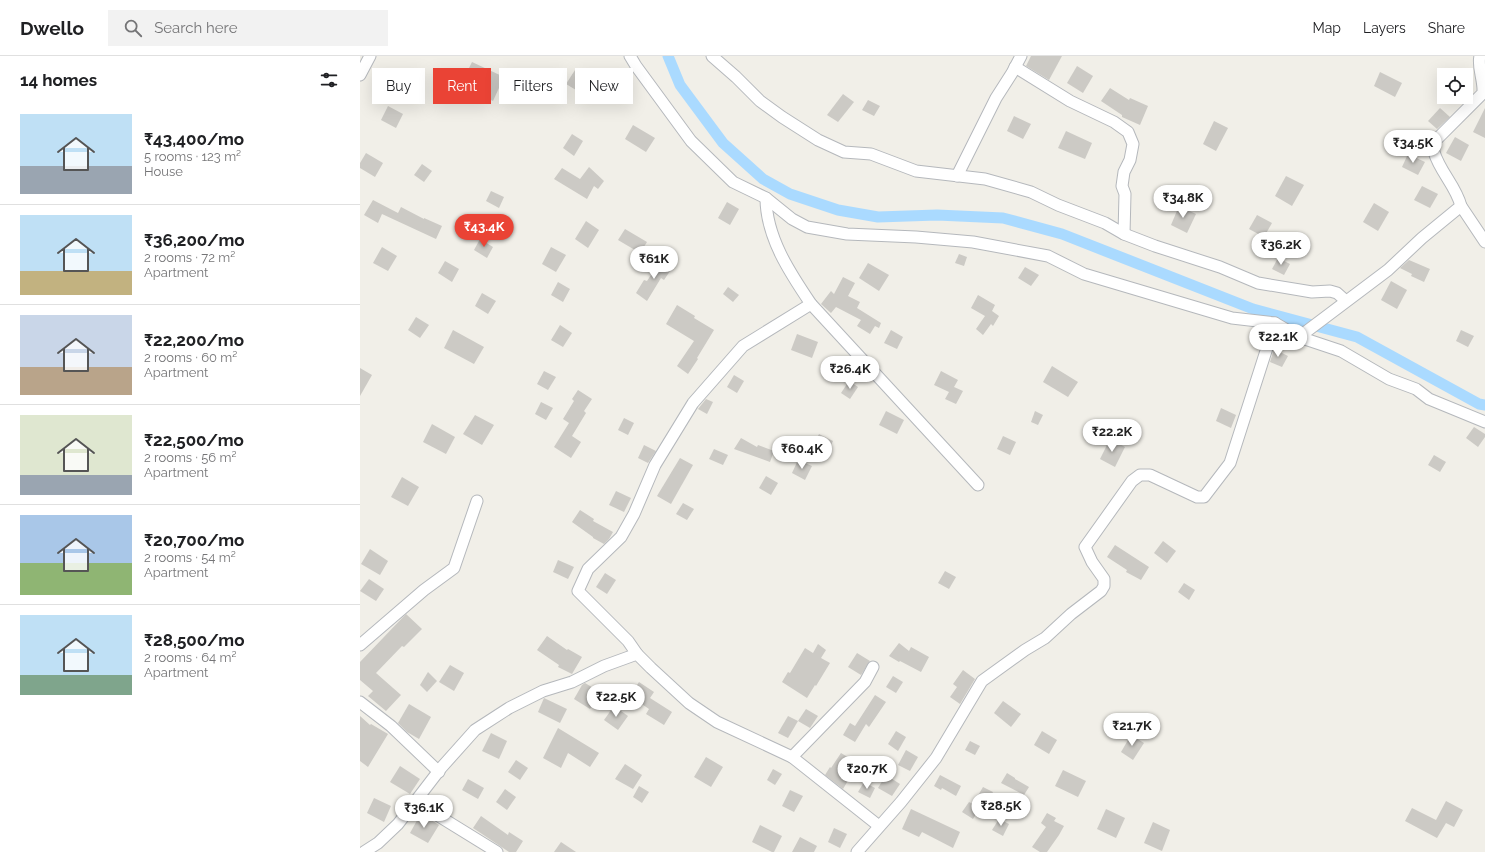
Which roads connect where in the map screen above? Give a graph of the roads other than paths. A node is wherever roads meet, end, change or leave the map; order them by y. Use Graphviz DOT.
graph roads {
  1 [pos="370,56"];
  2 [pos="630,56"];
  3 [pos="712,56"];
  4 [pos="1021,56"];
  5 [pos="1480,56"];
  6 [pos="1015,67"];
  7 [pos="360,75"];
  8 [pos="957,176"];
  9 [pos="766,198"];
  10 [pos="1461,206"];
  11 [pos="1124,234"];
  12 [pos="1485,242"];
  13 [pos="812,304"];
  14 [pos="1341,304"];
  15 [pos="1275,324"];
  16 [pos="1299,337"];
  17 [pos="1485,422"];
  18 [pos="978,485"];
  19 [pos="477,501"];
  20 [pos="360,645"];
  21 [pos="638,654"];
  22 [pos="873,667"];
  23 [pos="360,702"];
  24 [pos="792,757"];
  25 [pos="439,772"];
  26 [pos="416,802"];
  27 [pos="880,826"];
  28 [pos="364,852"];
  29 [pos="497,852"];
  30 [pos="857,852"];
  1 -- 7 [label="street"];
  2 -- 9 [label="street"];
  3 -- 8 [label="street"];
  4 -- 6 [label="street"];
  5 -- 10 [label="street"];
  6 -- 8 [label="street"];
  6 -- 11 [label="street"];
  8 -- 11 [label="street"];
  9 -- 13 [label="street"];
  9 -- 15 [label="street"];
  10 -- 12 [label="street"];
  10 -- 14 [label="street"];
  11 -- 14 [label="street"];
  13 -- 18 [label="street"];
  13 -- 21 [label="street"];
  14 -- 16 [label="street"];
  15 -- 16 [label="street"];
  15 -- 27 [label="street"];
  16 -- 17 [label="street"];
  19 -- 20 [label="street"];
  21 -- 24 [label="street"];
  21 -- 25 [label="street"];
  22 -- 24 [label="street"];
  23 -- 25 [label="street"];
  24 -- 27 [label="street"];
  25 -- 26 [label="street"];
  26 -- 28 [label="street"];
  26 -- 29 [label="street"];
  27 -- 30 [label="street"];
}
